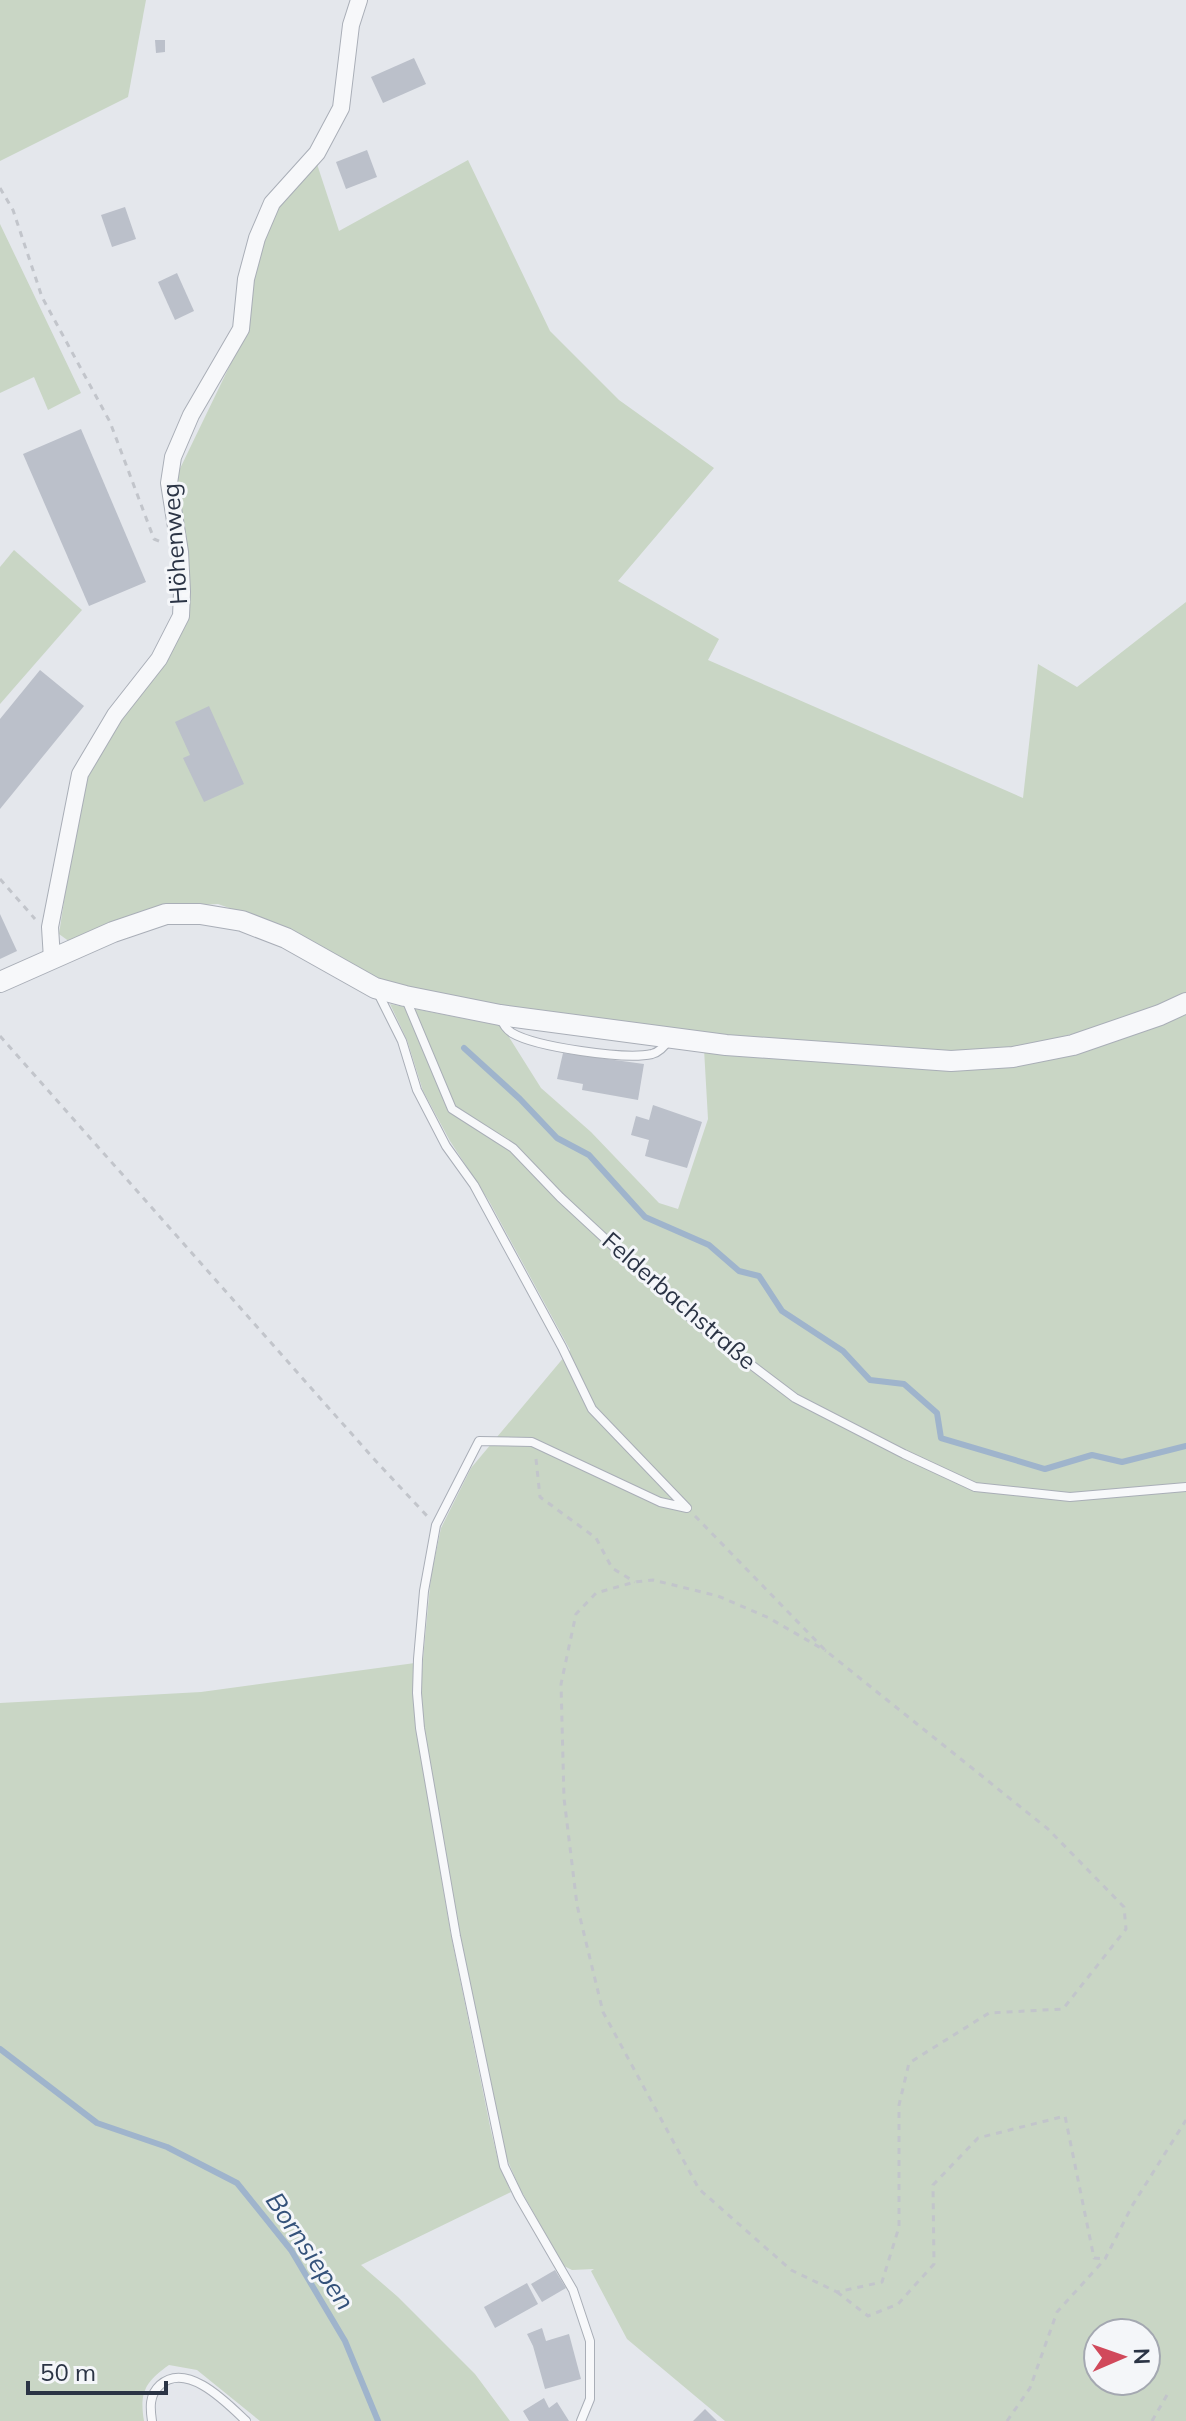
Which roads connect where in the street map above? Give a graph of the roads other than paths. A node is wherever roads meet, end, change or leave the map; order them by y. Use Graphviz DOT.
graph roads {
  1 [pos="359,0"];
  2 [pos="52,959"];
  3 [pos="0,982"];
  4 [pos="375,988"];
  5 [pos="405,996"];
  6 [pos="1186,1003"];
  7 [pos="1186,1487"];
  8 [pos="152,2421"];
  9 [pos="246,2421"];
  10 [pos="581,2421"];
  1 -- 2 [label="street, Höhenweg"];
  2 -- 3 [label="street"];
  2 -- 4 [label="street"];
  4 -- 5 [label="street"];
  4 -- 10 [label="lane"];
  5 -- 6 [label="street"];
  5 -- 7 [label="lane, Felderbachstraße"];
  8 -- 9 [label="lane"];
}
